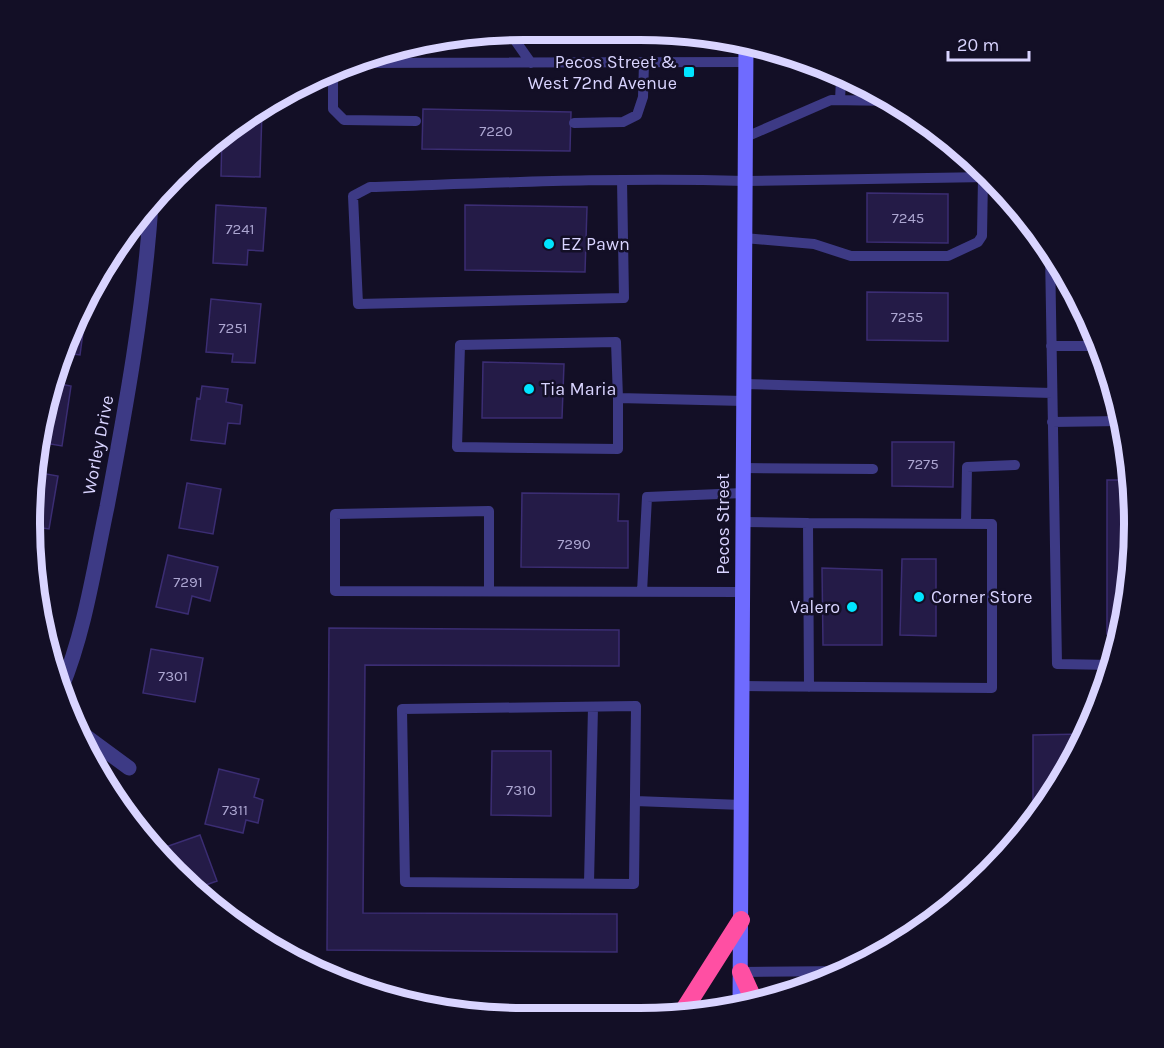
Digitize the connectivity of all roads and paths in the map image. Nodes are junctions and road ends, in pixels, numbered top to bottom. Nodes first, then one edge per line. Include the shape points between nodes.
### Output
1 (515, 41) edge
2 (741, 52) edge
3 (746, 53) edge
4 (379, 63) edge
5 (531, 63) junction
6 (644, 63) junction
7 (333, 80) edge
8 (841, 84) edge
9 (840, 100) junction
10 (873, 100) edge
11 (416, 121) dead end
12 (574, 123) dead end
13 (746, 137) junction
14 (977, 177) edge
15 (622, 180) junction
16 (745, 181) junction
17 (985, 186) edge
18 (150, 217) edge
19 (744, 238) junction
20 (1055, 275) edge
21 (1051, 346) junction
22 (1090, 346) edge
23 (744, 384) junction
24 (1052, 393) junction
25 (618, 398) junction
26 (744, 401) junction
27 (1112, 421) edge
28 (1052, 422) junction
29 (1015, 465) dead end
30 (743, 468) junction
31 (873, 469) dead end
32 (743, 493) junction
33 (743, 522) junction
34 (808, 523) junction
35 (966, 524) junction
36 (489, 591) junction
37 (642, 592) junction
38 (743, 592) junction
39 (1102, 665) edge
40 (65, 676) edge
41 (742, 686) junction
42 (809, 687) junction
43 (593, 707) junction
44 (91, 740) edge
45 (129, 768) dead end
46 (635, 801) junction
47 (742, 805) junction
48 (589, 883) junction
49 (741, 920) junction
50 (824, 971) edge
51 (741, 972) junction
52 (751, 994) edge
53 (740, 997) edge
54 (687, 1005) edge

1 - 5 lane
2 - 6 lane
3 - 13 main road, Pecos Street
4 - 5 lane
5 - 6 lane
6 - 12 lane via 643,98 637,115 623,122
7 - 11 lane via 333,109 344,120
8 - 9 lane
9 - 10 lane
9 - 13 lane via 831,100
13 - 16 main road, Pecos Street
14 - 16 lane
15 - 15 lane via 624,298 358,304 353,196 370,188
15 - 16 lane
16 - 19 main road, Pecos Street
17 - 19 lane via 982,236 978,242 948,256 851,256 814,244
18 - 40 street, Worley Drive via 121,434 88,600
19 - 23 main road, Pecos Street
20 - 21 lane
21 - 22 lane
21 - 24 lane
23 - 24 lane
23 - 26 main road, Pecos Street
24 - 28 lane
25 - 25 lane via 618,449 458,447 460,345 616,342
25 - 26 lane
26 - 30 main road, Pecos Street
27 - 28 lane
28 - 39 lane via 1057,664
29 - 35 lane via 967,467
30 - 31 lane
30 - 32 main road, Pecos Street
32 - 33 main road, Pecos Street
32 - 37 lane via 646,497
33 - 34 lane
33 - 38 main road, Pecos Street
34 - 35 lane
34 - 42 lane
35 - 42 lane via 992,524 992,688
36 - 36 lane via 489,511 335,514 335,591
36 - 37 lane
37 - 38 lane
38 - 41 main road, Pecos Street
41 - 42 lane
41 - 47 main road, Pecos Street
43 - 46 lane via 636,706
43 - 48 lane
43 - 48 lane via 402,709 405,882
44 - 45 street
46 - 47 lane
46 - 48 lane via 634,884
47 - 49 main road, Pecos Street
49 - 51 main road, Pecos Street
49 - 54 highway
50 - 51 lane
51 - 52 highway
51 - 53 main road, Pecos Street

